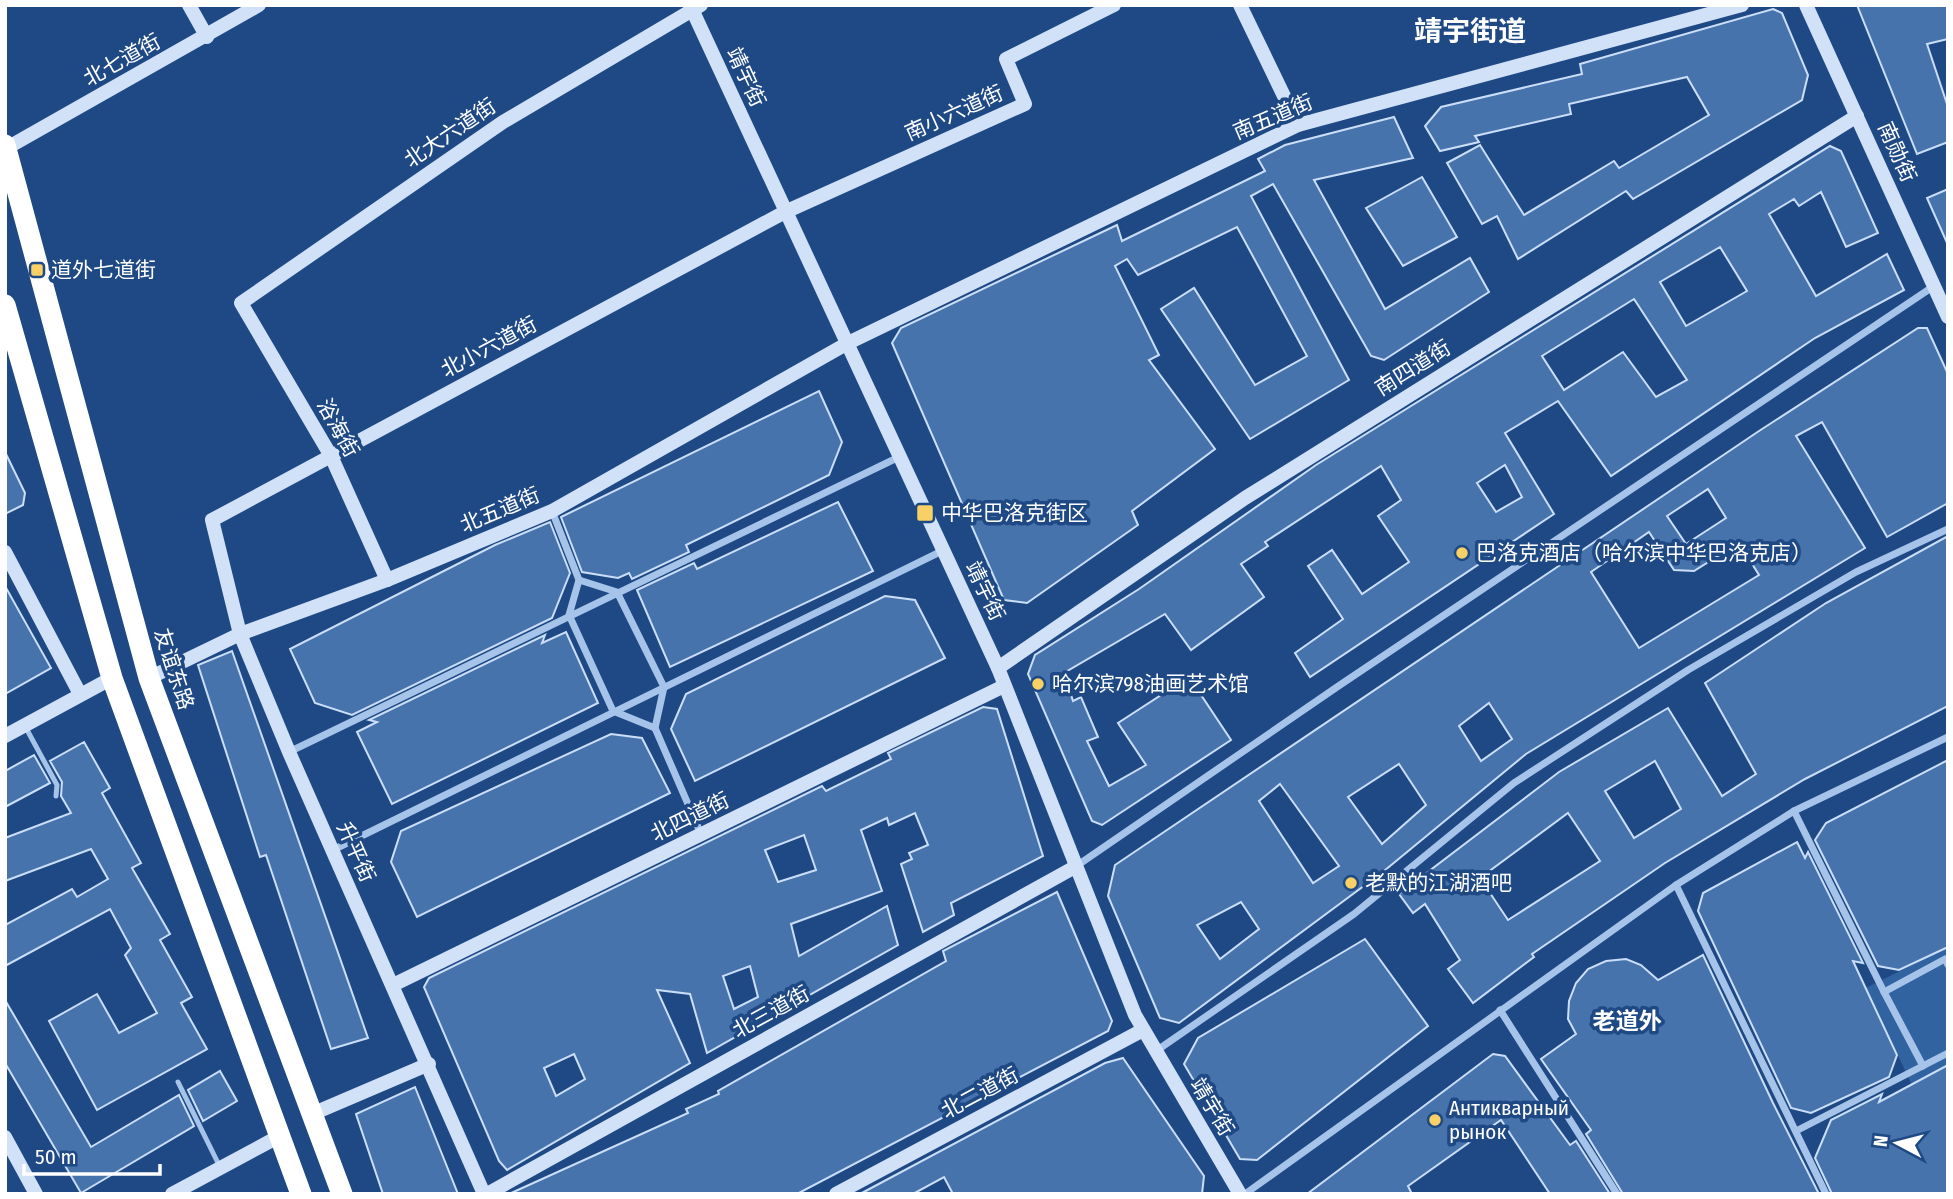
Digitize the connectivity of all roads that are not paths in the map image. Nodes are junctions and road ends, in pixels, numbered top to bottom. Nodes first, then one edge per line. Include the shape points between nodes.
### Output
1 (190, 5) edge
2 (259, 5) edge
3 (1114, 5) edge
4 (1240, 5) edge
5 (1742, 5) edge
6 (1806, 5) edge
7 (694, 7) edge
8 (207, 37) junction
9 (1857, 116) junction
10 (1298, 125) junction
11 (6, 148) edge
12 (786, 212) junction
13 (1934, 286) junction
14 (241, 303) joint
15 (5, 305) edge
16 (1948, 317) edge
17 (848, 343) junction
18 (331, 456) junction
19 (901, 456) junction
20 (552, 511) junction
21 (212, 520) joint
22 (1948, 529) edge
23 (944, 551) junction
24 (5, 552) edge
25 (387, 580) junction
26 (579, 580) junction
27 (617, 592) junction
28 (569, 615) junction
29 (240, 634) junction
30 (999, 668) junction
31 (112, 678) junction
32 (149, 678) junction
33 (1004, 686) junction
34 (664, 687) junction
35 (80, 694) junction
36 (613, 711) junction
37 (24, 725) junction
38 (655, 728) junction
39 (5, 736) edge
40 (1948, 737) edge
41 (289, 752) junction
42 (56, 796) dead end
43 (1794, 811) junction
44 (702, 834) junction
45 (332, 850) junction
46 (1075, 867) junction
47 (1676, 885) junction
48 (1947, 961) edge
49 (393, 985) junction
50 (1884, 992) junction
51 (1500, 1010) junction
52 (1143, 1030) junction
53 (1156, 1051) junction
54 (1948, 1053) edge
55 (429, 1064) junction
56 (1923, 1066) junction
57 (178, 1082) dead end
58 (312, 1114) junction
59 (1796, 1131) junction
60 (278, 1137) junction
61 (5, 1138) edge
62 (220, 1168) junction
63 (36, 1194) edge
64 (172, 1194) edge
65 (301, 1194) edge
66 (342, 1194) edge
67 (486, 1194) edge
68 (836, 1194) edge
69 (1243, 1194) edge
70 (1617, 1194) edge
71 (1826, 1194) edge

1 - 8 street
2 - 8 street, 北七道街
3 - 12 street, 南小六道街 via 1006,60 1025,104
4 - 10 street
5 - 10 street, 南五道街
6 - 9 street, 南勋街
7 - 12 street, 靖宇街
7 - 14 street, 北大六道街 via 503,122
8 - 11 street, 北七道街
9 - 13 street, 南勋街
9 - 30 street, 南四道街 via 1245,498
10 - 17 street, 南五道街
11 - 32 highway, 友谊东路
12 - 17 street, 靖宇街
12 - 18 street, 北小六道街
13 - 16 street, 南勋街
13 - 46 street
14 - 18 street, 浴海街
15 - 31 highway
17 - 19 street, 靖宇街
17 - 20 street, 北五道街
18 - 21 street, 北小六道街
18 - 25 street, 浴海街
19 - 23 street, 靖宇街
19 - 27 street
20 - 25 street, 北五道街
20 - 26 street
21 - 29 street, 升平街
22 - 53 street via 1844,579 1688,670 1514,783 1354,914
23 - 30 street, 靖宇街
23 - 34 street
24 - 35 street
25 - 29 street, 北五道街
26 - 27 street
26 - 28 street
27 - 28 street
27 - 34 street
28 - 36 street
28 - 41 street
29 - 32 street, 北五道街
29 - 41 street, 升平街
30 - 33 street, 靖宇街
31 - 35 street
31 - 60 highway
32 - 58 highway, 友谊东路
33 - 44 street, 北四道街
33 - 46 street, 靖宇街
34 - 36 street
34 - 38 street
35 - 37 street
36 - 38 street
36 - 45 street
37 - 39 street
37 - 42 lane via 57,785
38 - 44 street
40 - 43 street
41 - 45 street, 升平街
43 - 47 street
43 - 50 street
44 - 49 street, 北四道街
45 - 49 street, 升平街
46 - 52 street, 靖宇街
46 - 67 street, 北三道街
47 - 51 street
47 - 59 street
48 - 50 street
49 - 55 street, 升平街
50 - 56 street
51 - 69 street
51 - 70 street
52 - 53 street, 靖宇街
52 - 68 street, 北二道街
53 - 69 street, 靖宇街
54 - 56 street
55 - 58 street
55 - 67 street, 升平街
56 - 59 street
57 - 62 lane
58 - 66 highway, 友谊东路
59 - 71 street
60 - 62 street
60 - 65 highway
61 - 63 street
62 - 64 street

